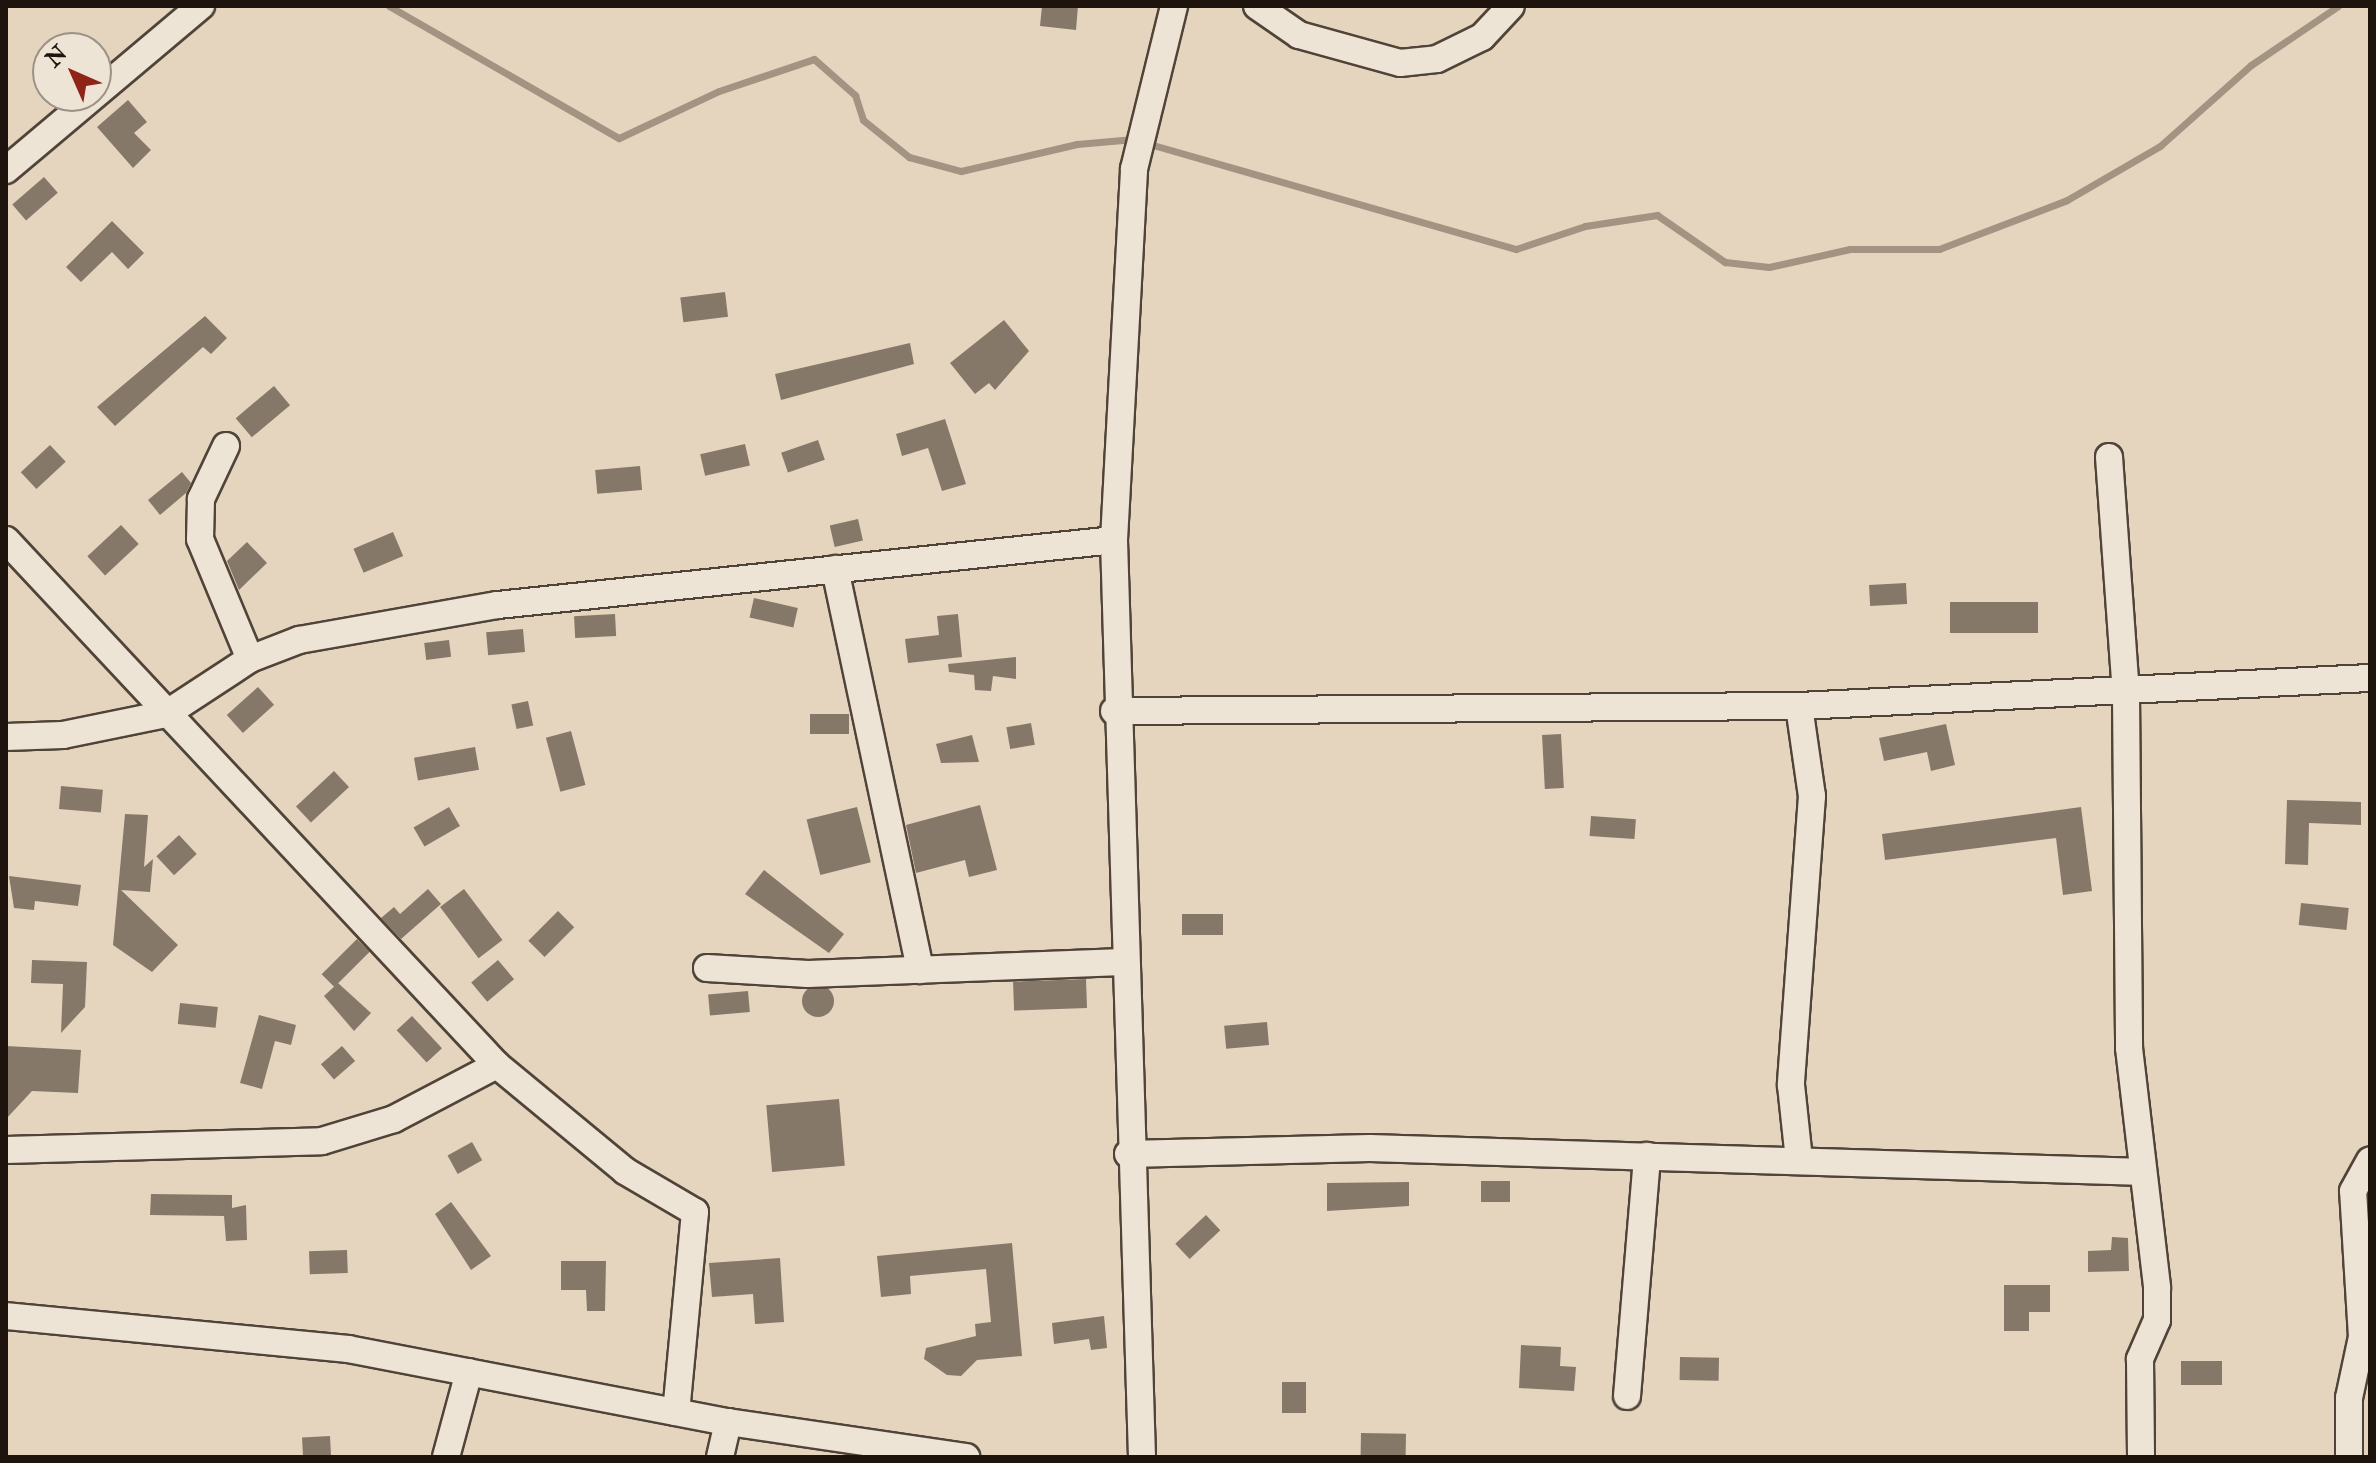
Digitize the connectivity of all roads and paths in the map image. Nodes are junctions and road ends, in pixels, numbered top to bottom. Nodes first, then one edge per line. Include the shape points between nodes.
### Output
1 (201, 6) edge
2 (1174, 6) edge
3 (1257, 6) edge
4 (1511, 6) edge
5 (6, 170) edge
6 (226, 446) dead end
7 (2109, 457) dead end
8 (6, 540) edge
9 (1114, 540) junction
10 (835, 569) junction
11 (250, 659) junction
12 (2370, 678) edge
13 (2126, 695) junction
14 (1799, 706) junction
15 (1114, 711) junction
16 (166, 714) junction
17 (6, 737) edge
18 (1123, 962) junction
19 (707, 968) dead end
20 (920, 970) junction
21 (497, 1065) junction
22 (6, 1150) edge
23 (1128, 1154) junction
24 (1647, 1156) junction
25 (1799, 1160) junction
26 (2370, 1160) edge
27 (2143, 1172) junction
28 (6, 1316) edge
29 (469, 1372) junction
30 (1627, 1396) dead end
31 (676, 1412) junction
32 (728, 1422) junction
33 (931, 1454) edge
34 (446, 1457) edge
35 (720, 1457) edge
36 (966, 1457) edge
37 (1142, 1457) edge
38 (2141, 1457) edge
39 (2349, 1457) edge

1 - 5 street
2 - 9 street via 1141,118 1134,169
3 - 4 street via 1299,35 1400,63 1437,59 1482,37
6 - 11 street via 201,499 200,539
7 - 13 street
8 - 16 street
9 - 10 street
9 - 15 street
10 - 11 street via 498,605 299,640
10 - 20 street
11 - 16 street
12 - 13 street
13 - 14 street
13 - 27 street via 2129,1048
14 - 15 street
14 - 25 street via 1812,796 1791,1085
15 - 18 street
16 - 17 street via 63,735
16 - 21 street
18 - 20 street
18 - 23 street
19 - 20 street
21 - 22 street via 404,1115 322,1141
21 - 31 street via 625,1171 695,1212
23 - 24 street via 1370,1148
23 - 37 street
24 - 25 street
24 - 30 street
25 - 27 street
26 - 39 street via 2353,1191 2362,1337 2349,1398
27 - 38 street via 2157,1320 2140,1359
28 - 29 street via 348,1349
29 - 31 street
29 - 34 street
31 - 32 street
32 - 33 street
32 - 35 street
33 - 36 street

